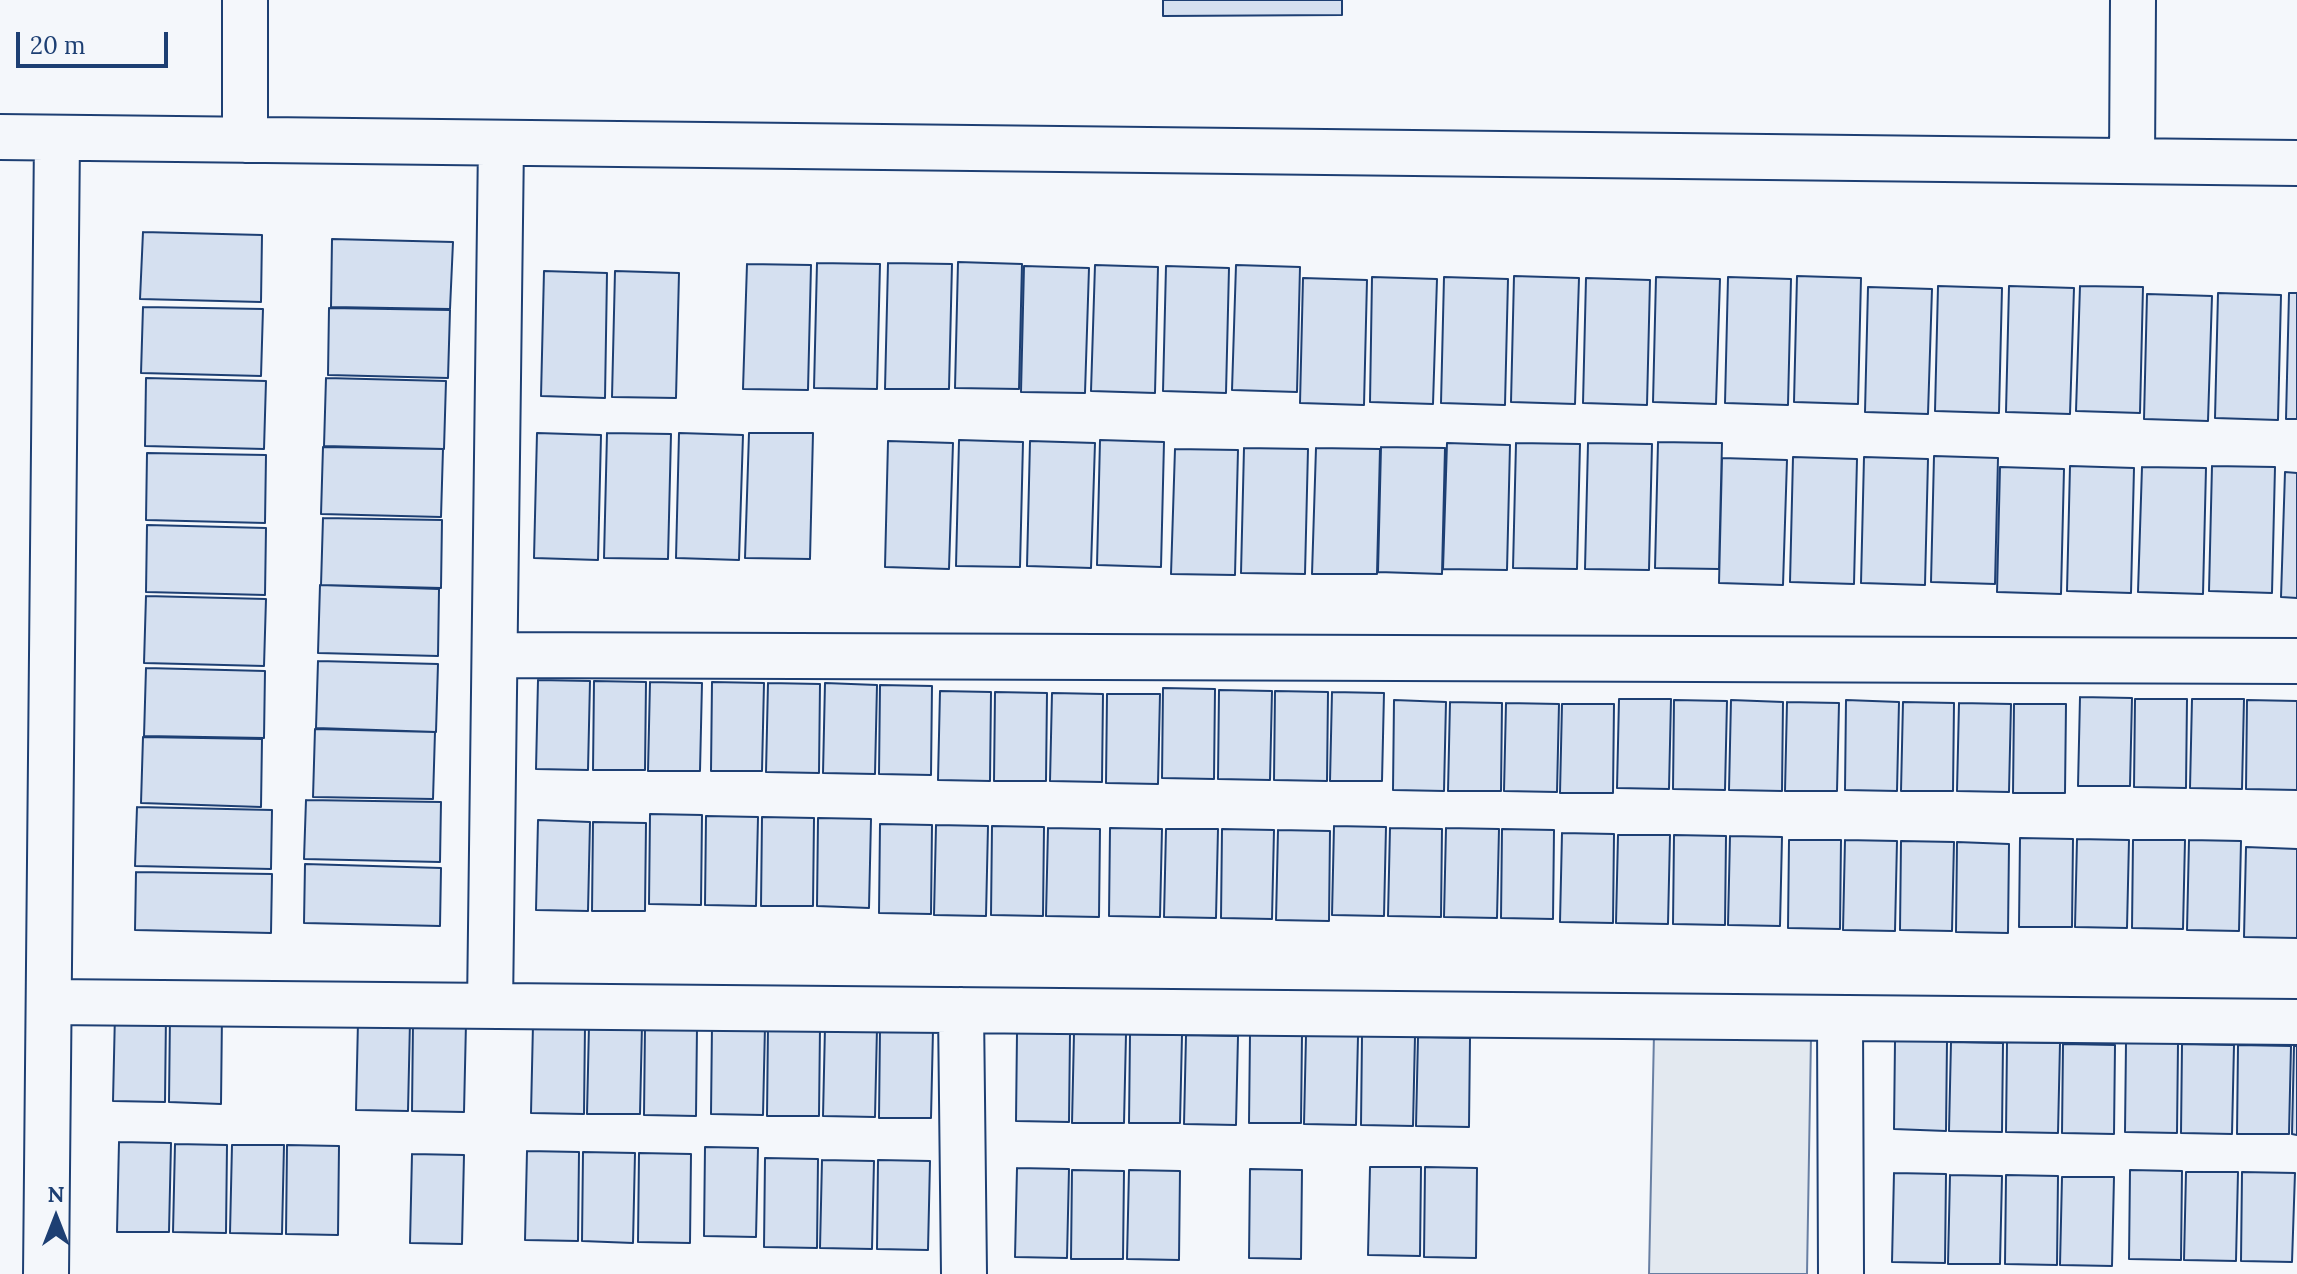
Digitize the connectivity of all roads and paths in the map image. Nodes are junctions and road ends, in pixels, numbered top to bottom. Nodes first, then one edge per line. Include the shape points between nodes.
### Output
1 (245, 0) edge
2 (2133, 0) edge
3 (0, 137) edge
4 (57, 138) junction
5 (245, 140) junction
6 (501, 143) junction
7 (2132, 161) junction
8 (2297, 163) edge
9 (495, 655) junction
10 (2297, 661) edge
11 (49, 1002) junction
12 (490, 1006) junction
13 (961, 1010) junction
14 (1840, 1018) junction
15 (2297, 1022) edge
16 (46, 1274) edge
17 (964, 1274) edge
18 (1841, 1274) edge

1 - 5 street
2 - 7 street
3 - 4 street
4 - 5 street
4 - 11 street
5 - 6 street
6 - 7 street
6 - 9 street
7 - 8 street
9 - 10 street
9 - 12 street
11 - 12 street
11 - 16 street
12 - 13 street
13 - 14 street
13 - 17 street
14 - 15 street
14 - 18 street

